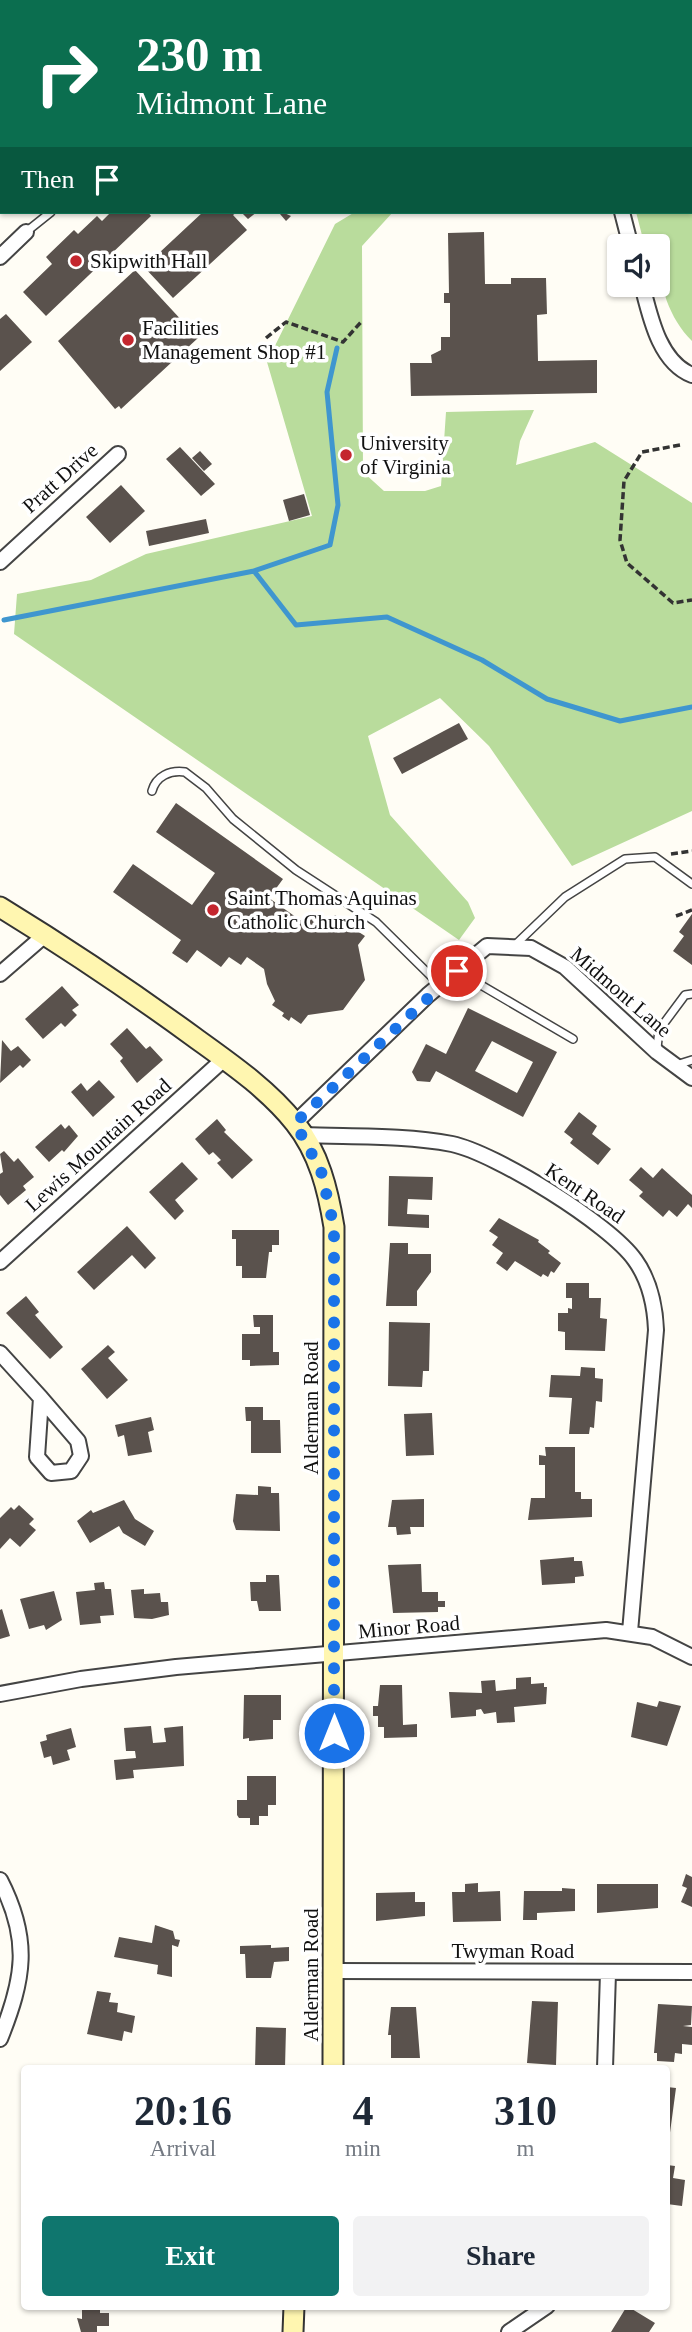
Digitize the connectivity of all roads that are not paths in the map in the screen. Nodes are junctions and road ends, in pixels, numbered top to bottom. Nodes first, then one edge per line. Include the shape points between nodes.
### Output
1 (48, 214) edge
2 (623, 214) edge
3 (26, 232) joint
4 (628, 234) edge
5 (0, 257) edge
6 (646, 297) edge
7 (692, 375) edge
8 (118, 454) dead end
9 (0, 562) edge
10 (152, 791) dead end
11 (692, 884) edge
12 (0, 907) edge
13 (45, 935) junction
14 (513, 947) junction
15 (457, 971) junction
16 (0, 974) edge
17 (440, 985) junction
18 (692, 994) edge
19 (659, 1030) junction
20 (641, 1037) junction
21 (573, 1039) dead end
22 (657, 1047) junction
23 (224, 1059) junction
24 (692, 1060) edge
25 (675, 1066) junction
26 (692, 1078) edge
27 (299, 1129) junction
28 (0, 1262) edge
29 (0, 1353) edge
30 (41, 1398) junction
31 (630, 1632) junction
32 (334, 1654) junction
33 (692, 1657) edge
34 (0, 1694) edge
35 (0, 1880) edge
36 (334, 1971) junction
37 (692, 1972) edge
38 (608, 1973) junction
39 (0, 2039) edge
40 (333, 2065) edge
41 (605, 2065) edge
42 (294, 2310) edge
43 (543, 2310) edge
44 (293, 2332) edge
45 (509, 2332) edge

1 - 3 lane
2 - 4 street
3 - 5 street
6 - 7 street via 660,341 674,363
8 - 9 street, Pratt Drive
10 - 17 lane via 154,782 165,774 184,772 296,870 376,922
11 - 14 lane via 655,857 625,859 565,897
12 - 13 main road, Alderman Road
13 - 16 street
13 - 23 main road, Alderman Road
14 - 15 street, Midmont Lane via 487,946
14 - 20 street, Midmont Lane via 531,948 565,967
15 - 17 street, Midmont Lane
15 - 21 lane
17 - 27 street, Midmont Lane
18 - 19 lane via 685,995
19 - 20 lane
19 - 22 lane
20 - 22 street, Midmont Lane
22 - 25 street, Midmont Lane
23 - 27 main road, Alderman Road via 277,1103
23 - 28 street, Lewis Mountain Road
24 - 25 lane
25 - 26 street, Midmont Lane
27 - 31 street, Kent Road via 425,1140 477,1152 504,1164 604,1229 636,1261 649,1285 656,1330
27 - 32 main road, Alderman Road via 321,1171 334,1227
29 - 30 street
30 - 30 street via 78,1441 81,1456 71,1471 51,1473 37,1457
31 - 32 street, Minor Road via 606,1630
31 - 33 street, Minor Road via 652,1637
32 - 34 street, Minor Road via 176,1667
32 - 36 main road, Alderman Road
35 - 39 street via 15,1913 22,1950 18,1991
36 - 38 street, Twyman Road
36 - 40 main road, Alderman Road
37 - 38 street, Twyman Road
38 - 41 street
42 - 44 main road
43 - 45 street

